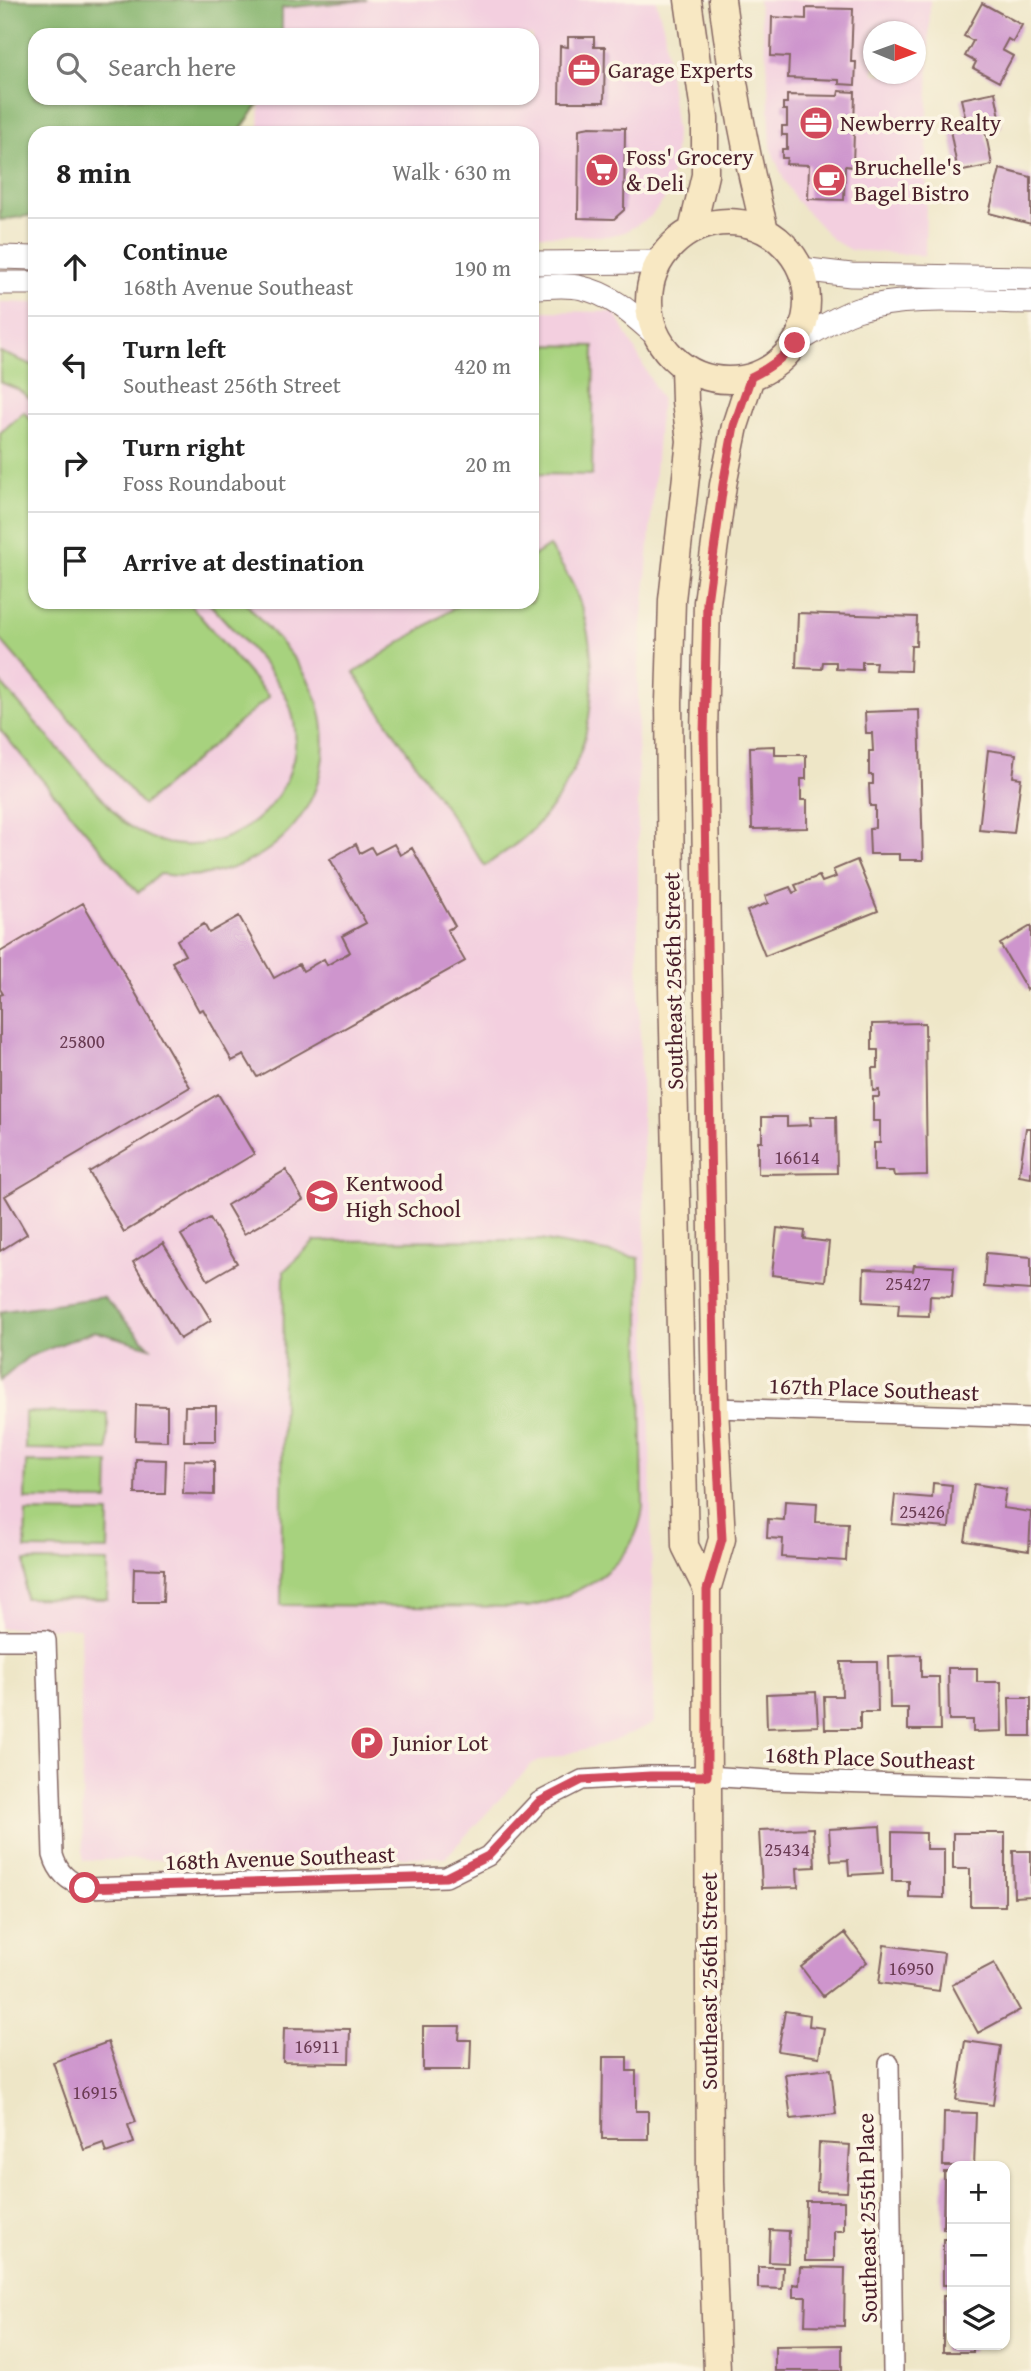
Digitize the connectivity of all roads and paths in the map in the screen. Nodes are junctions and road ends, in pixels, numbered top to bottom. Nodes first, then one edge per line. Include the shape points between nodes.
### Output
1 (688, 0) edge
2 (722, 0) edge
3 (692, 230) junction
4 (765, 230) junction
5 (0, 257) edge
6 (28, 258) edge
7 (658, 262) junction
8 (539, 263) edge
9 (800, 269) junction
10 (1031, 278) edge
11 (0, 283) edge
12 (28, 283) edge
13 (539, 287) edge
14 (1031, 302) edge
15 (657, 336) junction
16 (795, 343) junction
17 (684, 367) junction
18 (751, 377) junction
19 (670, 817) junction
20 (706, 854) junction
21 (715, 1408) junction
22 (1031, 1418) edge
23 (707, 1590) junction
24 (0, 1640) edge
25 (707, 1776) junction
26 (1031, 1788) edge
27 (890, 2064) dead end
28 (717, 2371) edge
29 (893, 2371) edge

1 - 3 main road via 705,118 705,175
2 - 4 main road via 750,173
3 - 4 main road via 716,222 741,222
3 - 7 main road via 673,243
4 - 9 main road via 786,247
5 - 6 street
7 - 8 street
7 - 15 main road via 650,286 649,312
9 - 10 street via 851,275
9 - 16 main road via 807,294 805,319
11 - 12 street
13 - 15 street via 581,287 604,295
14 - 16 street via 874,306 855,311
15 - 17 main road via 668,354
16 - 18 main road via 783,358
17 - 18 main road via 705,377
17 - 19 main road, Southeast 256th Street via 690,440 673,600
18 - 20 main road, Southeast 256th Street via 734,426 707,602
19 - 20 main road via 691,845
19 - 23 main road, Southeast 256th Street via 685,1546
20 - 21 main road, Southeast 256th Street
21 - 22 street, 167th Place Southeast
21 - 23 main road, Southeast 256th Street via 722,1539
23 - 25 main road, Southeast 256th Street
24 - 25 street, 168th Avenue Southeast via 46,1640 53,1855 65,1877 85,1888 446,1877 488,1856 539,1802 582,1780
25 - 26 street, 168th Place Southeast
25 - 28 main road, Southeast 256th Street via 710,2182
27 - 29 street, Southeast 255th Place

